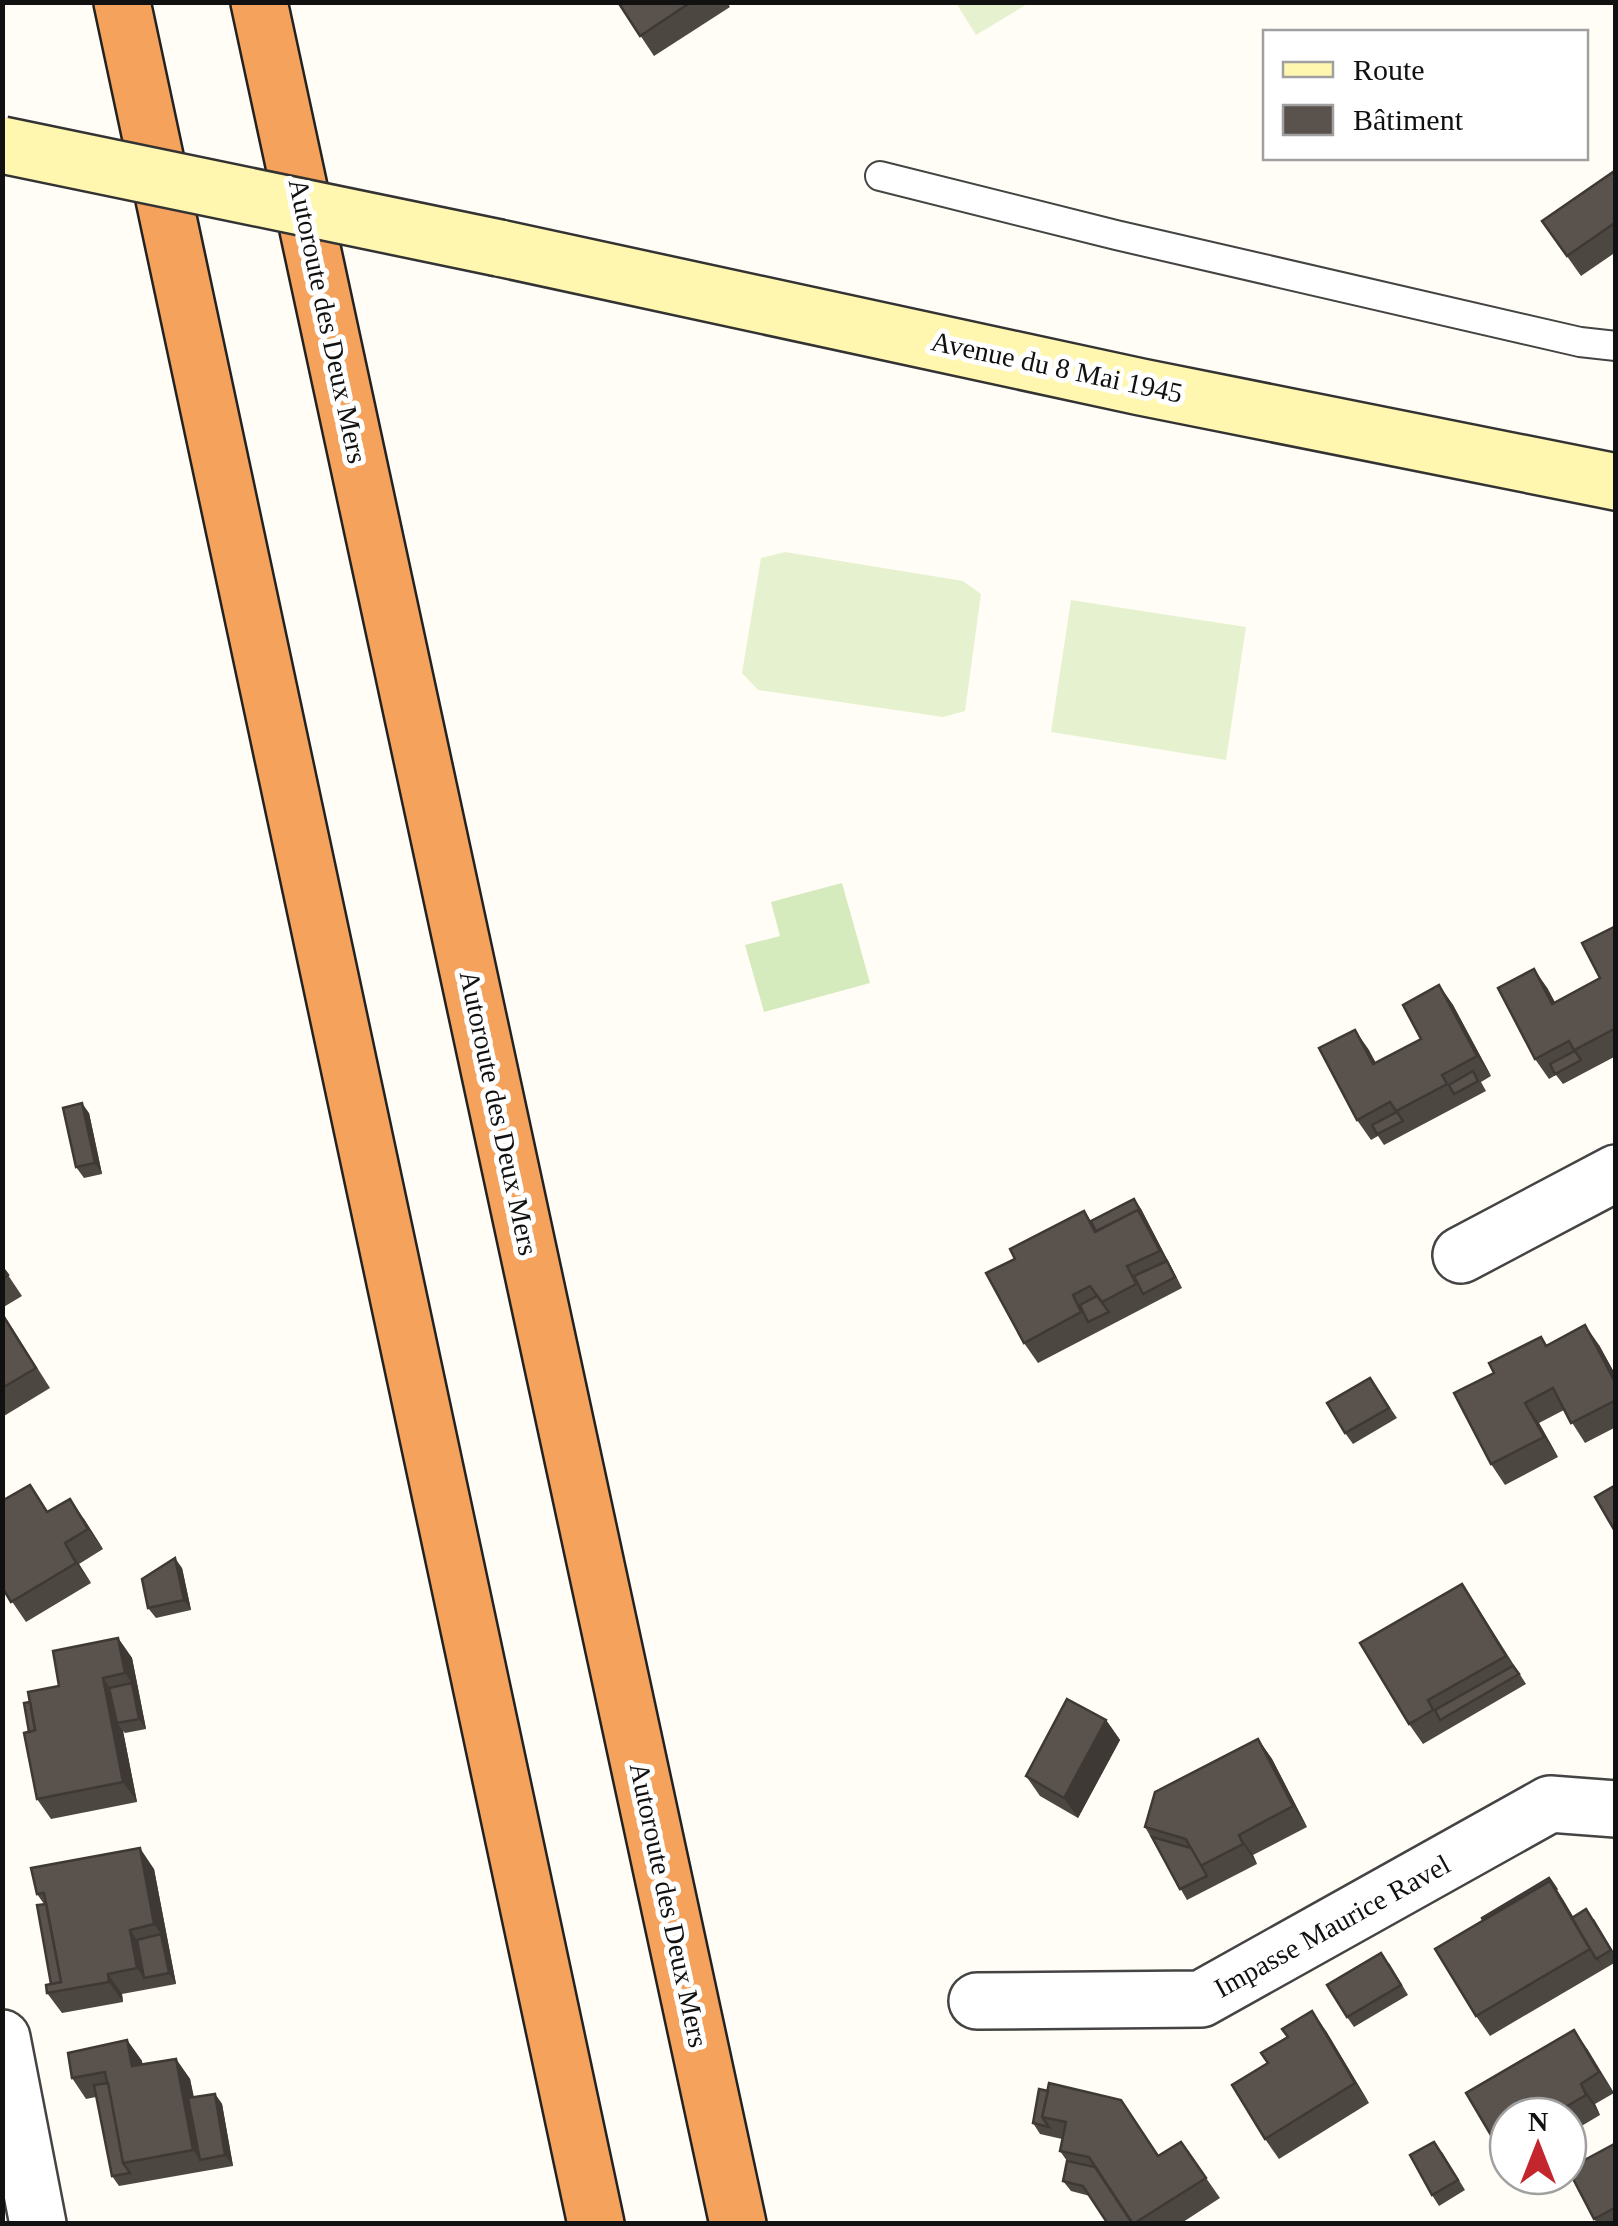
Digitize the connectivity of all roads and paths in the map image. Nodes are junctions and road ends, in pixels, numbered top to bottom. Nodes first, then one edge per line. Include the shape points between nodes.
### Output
1 (122, 2) edge
2 (259, 2) edge
3 (2, 145) edge
4 (880, 176) dead end
5 (1616, 346) edge
6 (1616, 482) edge
7 (1616, 1173) edge
8 (1461, 1255) dead end
9 (1616, 1809) edge
10 (976, 2001) dead end
11 (2, 2038) edge
12 (38, 2224) edge
13 (596, 2224) edge
14 (738, 2224) edge

1 - 13 highway
2 - 14 highway, Autoroute des Deux Mers
3 - 6 main road, Avenue du 8 Mai 1945, bridge
4 - 5 lane
7 - 8 street
9 - 10 street, Impasse Maurice Ravel via 1550,1804 1201,1999
11 - 12 street

